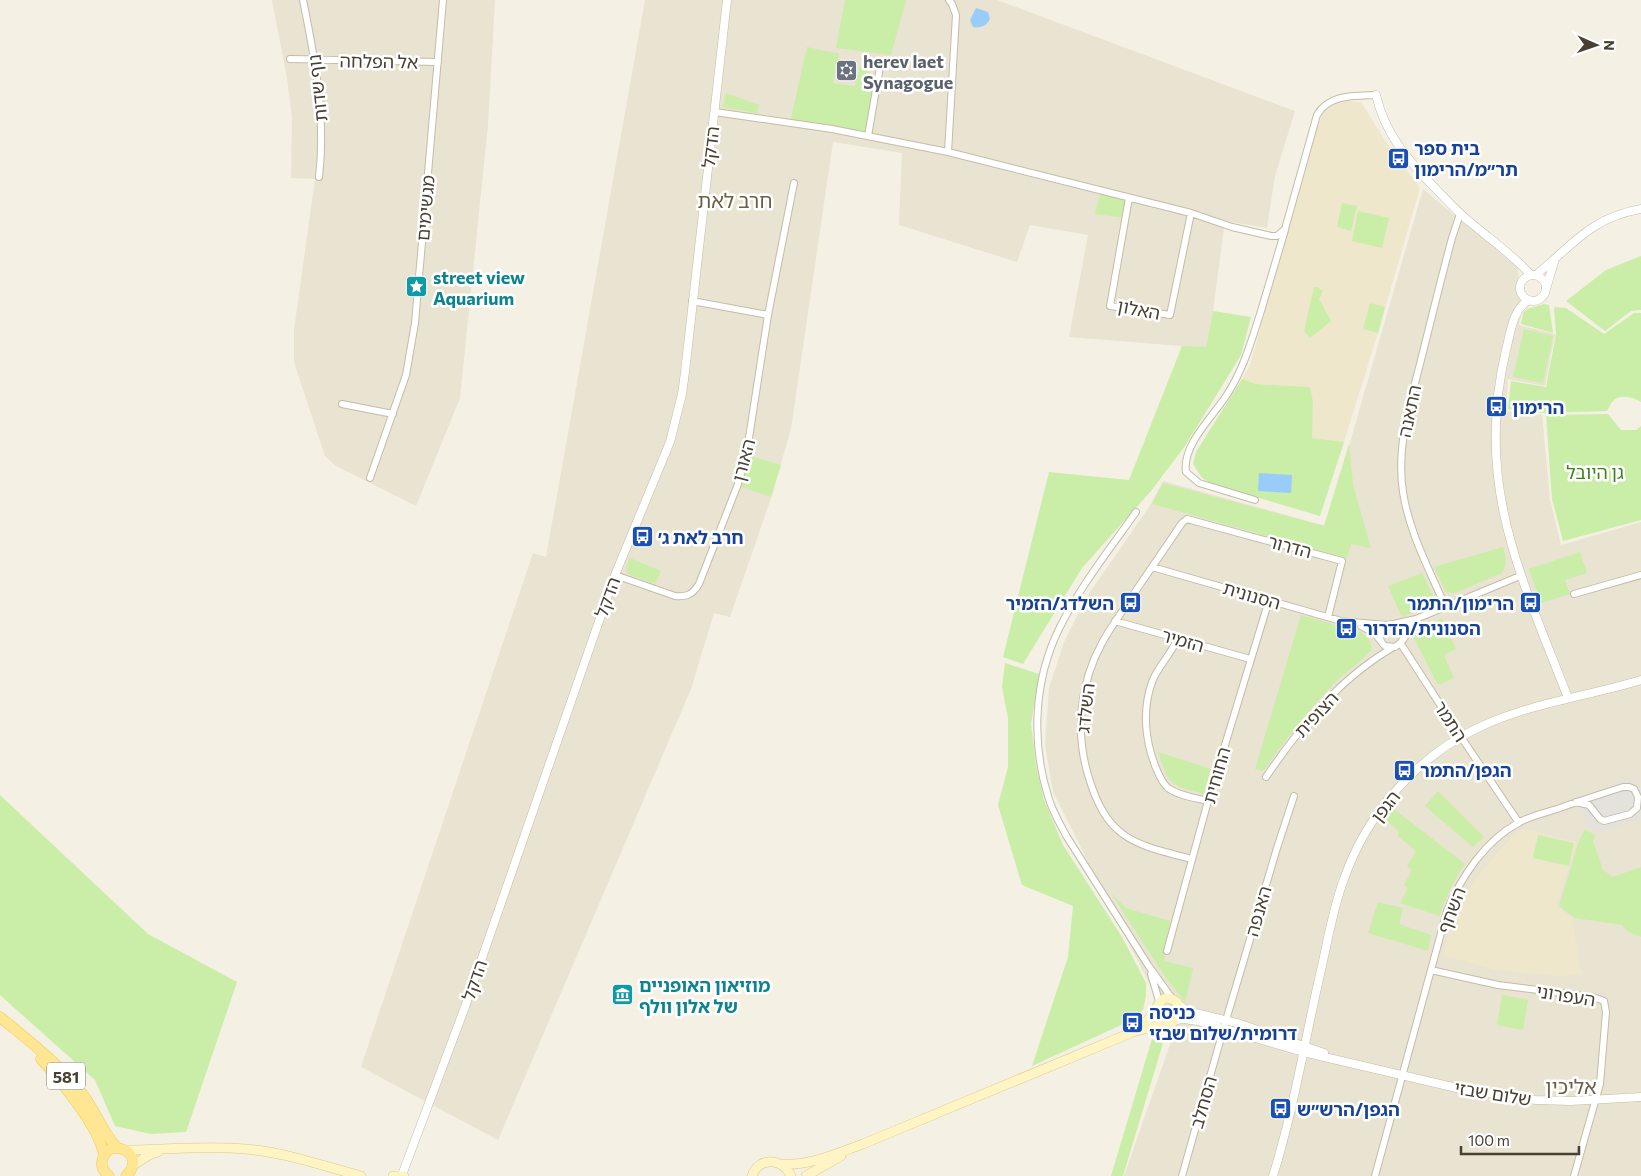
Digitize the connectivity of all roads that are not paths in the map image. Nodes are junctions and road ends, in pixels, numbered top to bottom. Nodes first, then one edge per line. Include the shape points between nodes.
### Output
1 (302, 0) edge
2 (443, 0) edge
3 (727, 0) edge
4 (949, 0) edge
5 (290, 59) dead end
6 (315, 60) junction
7 (881, 61) dead end
8 (438, 62) junction
9 (1376, 95) joint
10 (714, 112) junction
11 (868, 136) junction
12 (948, 152) junction
13 (319, 177) dead end
14 (794, 183) dead end
15 (1129, 198) junction
16 (1641, 209) edge
17 (1191, 213) junction
18 (1460, 214) junction
19 (1285, 229) junction
20 (1516, 258) junction
21 (1554, 260) junction
22 (1534, 275) junction
23 (1522, 280) junction
24 (1545, 291) junction
25 (692, 300) junction
26 (1528, 300) junction
27 (768, 315) junction
28 (342, 404) dead end
29 (393, 414) junction
30 (370, 478) dead end
31 (1255, 500) dead end
32 (1136, 512) dead end
33 (1182, 523) joint
34 (1152, 567) junction
35 (615, 575) junction
36 (1641, 575) edge
37 (1520, 576) junction
38 (1574, 594) dead end
39 (1269, 600) junction
40 (1445, 606) junction
41 (1328, 617) junction
42 (1416, 620) junction
43 (1115, 622) junction
44 (1352, 623) junction
45 (1394, 624) junction
46 (1386, 625) junction
47 (1177, 639) junction
48 (1402, 640) junction
49 (1381, 641) junction
50 (1392, 648) junction
51 (1250, 659) junction
52 (1374, 659) junction
53 (1641, 680) edge
54 (1568, 698) junction
55 (1461, 738) junction
56 (1266, 777) dead end
57 (1294, 796) dead end
58 (1208, 801) junction
59 (1576, 802) junction
60 (1518, 823) junction
61 (1192, 859) junction
62 (1167, 951) dead end
63 (1148, 965) junction
64 (1431, 970) junction
65 (1176, 1003) junction
66 (1157, 1005) junction
67 (0, 1017) edge
68 (1172, 1021) junction
69 (1225, 1024) junction
70 (1134, 1032) junction
71 (1303, 1048) junction
72 (1402, 1076) junction
73 (1641, 1096) edge
74 (1596, 1099) junction
75 (863, 1144) junction
76 (121, 1149) junction
77 (171, 1149) junction
78 (104, 1156) junction
79 (782, 1164) junction
80 (129, 1173) edge
81 (109, 1176) edge
82 (361, 1176) edge
83 (393, 1176) edge
84 (403, 1176) edge
85 (752, 1176) edge
86 (791, 1176) edge
87 (806, 1176) edge
88 (1182, 1176) edge
89 (1273, 1176) edge
90 (1375, 1176) edge
91 (1574, 1176) edge

1 - 6 street, נוף שדות
2 - 8 street, מגשימים
3 - 10 street, הדקל
4 - 12 street via 956,15
5 - 6 street, אל הפלחה
6 - 8 street, אל הפלחה
6 - 13 street, נוף שדות via 322,124
7 - 11 street
8 - 29 street, מגשימים via 415,323 406,375
9 - 18 street via 1384,120 1402,152
9 - 19 street via 1340,98 1322,107
10 - 11 street
10 - 25 street, הדקל
11 - 12 street
12 - 15 street
14 - 27 street, האורן
15 - 17 street
15 - 17 street, האלון via 1110,306 1170,314
16 - 21 street via 1600,223 1578,237
17 - 19 street via 1264,235 1277,236
18 - 20 street
18 - 40 street, התאנה via 1413,392 1401,458 1403,493 1412,531
19 - 31 street via 1239,374 1186,457 1186,472 1199,484
20 - 22 street
20 - 23 street via 1522,267
21 - 22 street
21 - 24 street
22 - 23 street
22 - 24 street via 1542,279
23 - 26 street via 1520,291
24 - 26 street via 1537,300
25 - 27 street
25 - 35 street, הדקל via 685,372 672,434
26 - 37 street via 1514,317 1495,420 1501,507
27 - 35 street, האורן via 746,457 699,584 693,593 685,597 675,596
28 - 29 street
29 - 30 street, מגשימים
32 - 63 street via 1058,630 1043,676 1037,730 1042,775 1056,817
33 - 34 street, השלדג
33 - 41 street, הדרור via 1191,519 1342,561
34 - 39 street, הסנונית
34 - 43 street, השלדג
35 - 84 street, הדקל
36 - 38 street
37 - 40 street
37 - 54 street
39 - 41 street, הסנונית
39 - 51 street, החוחית
40 - 42 street
41 - 44 street, הסנונית
42 - 45 street
42 - 48 street
43 - 47 street, הזמיר
43 - 61 street, השלדג via 1096,655 1083,701 1081,736 1094,794 1110,823 1129,839 1155,850
44 - 46 street, הסנונית
44 - 49 street, הסנונית via 1366,628
45 - 46 street
45 - 48 street via 1401,628
46 - 49 street via 1380,631
47 - 51 street, הזמיר
47 - 58 street via 1158,669 1148,694 1147,739 1165,785 1175,792
48 - 50 street
48 - 55 street, התמר
49 - 50 street
49 - 52 street, הצופית
50 - 52 street, הצופית
51 - 58 street, החוחית
52 - 56 street, הצופית via 1315,712
53 - 54 street, הגפן
54 - 55 street, הגפן via 1496,720
55 - 60 street, התמר
55 - 71 street, הגפן via 1427,761 1399,787 1378,813 1357,848 1338,896
57 - 69 street, האנפה
58 - 61 street, החוחית
59 - 59 street, השחף via 1589,805 1600,819 1608,821 1634,811 1638,797 1634,789 1623,787
59 - 60 street, השחף
60 - 64 street, השחף via 1487,848 1462,880 1447,911
61 - 62 street, החוחית
63 - 65 street
63 - 66 street
64 - 72 street, השחף
64 - 74 street, העפרוני via 1481,982 1604,1001 1603,1050
65 - 66 main road via 1166,998
65 - 68 main road via 1180,1013
65 - 69 street, שלום שבזי via 1187,1011
66 - 68 main road via 1158,1019
66 - 70 main road
67 - 76 main road, 581 via 77,1087
67 - 78 main road, 581 via 65,1088 97,1137
68 - 69 street, שלום שבזי via 1190,1019
68 - 70 main road
69 - 71 street, שלום שבזי
69 - 88 street, הסחלב
70 - 75 main road
71 - 72 street, שלום שבזי
71 - 89 street, הגפן
72 - 74 street, שלום שבזי via 1524,1099
72 - 90 street, השחף
73 - 74 street, שלום שבזי
74 - 91 street
75 - 79 main road via 811,1162
75 - 87 main road
76 - 77 main road
76 - 78 main road via 108,1151
76 - 80 main road, 581 via 131,1156
77 - 80 main road via 149,1155
77 - 82 main road via 263,1151
78 - 81 main road, 581 via 102,1165
79 - 85 main road via 763,1163
79 - 86 main road
83 - 84 main road

